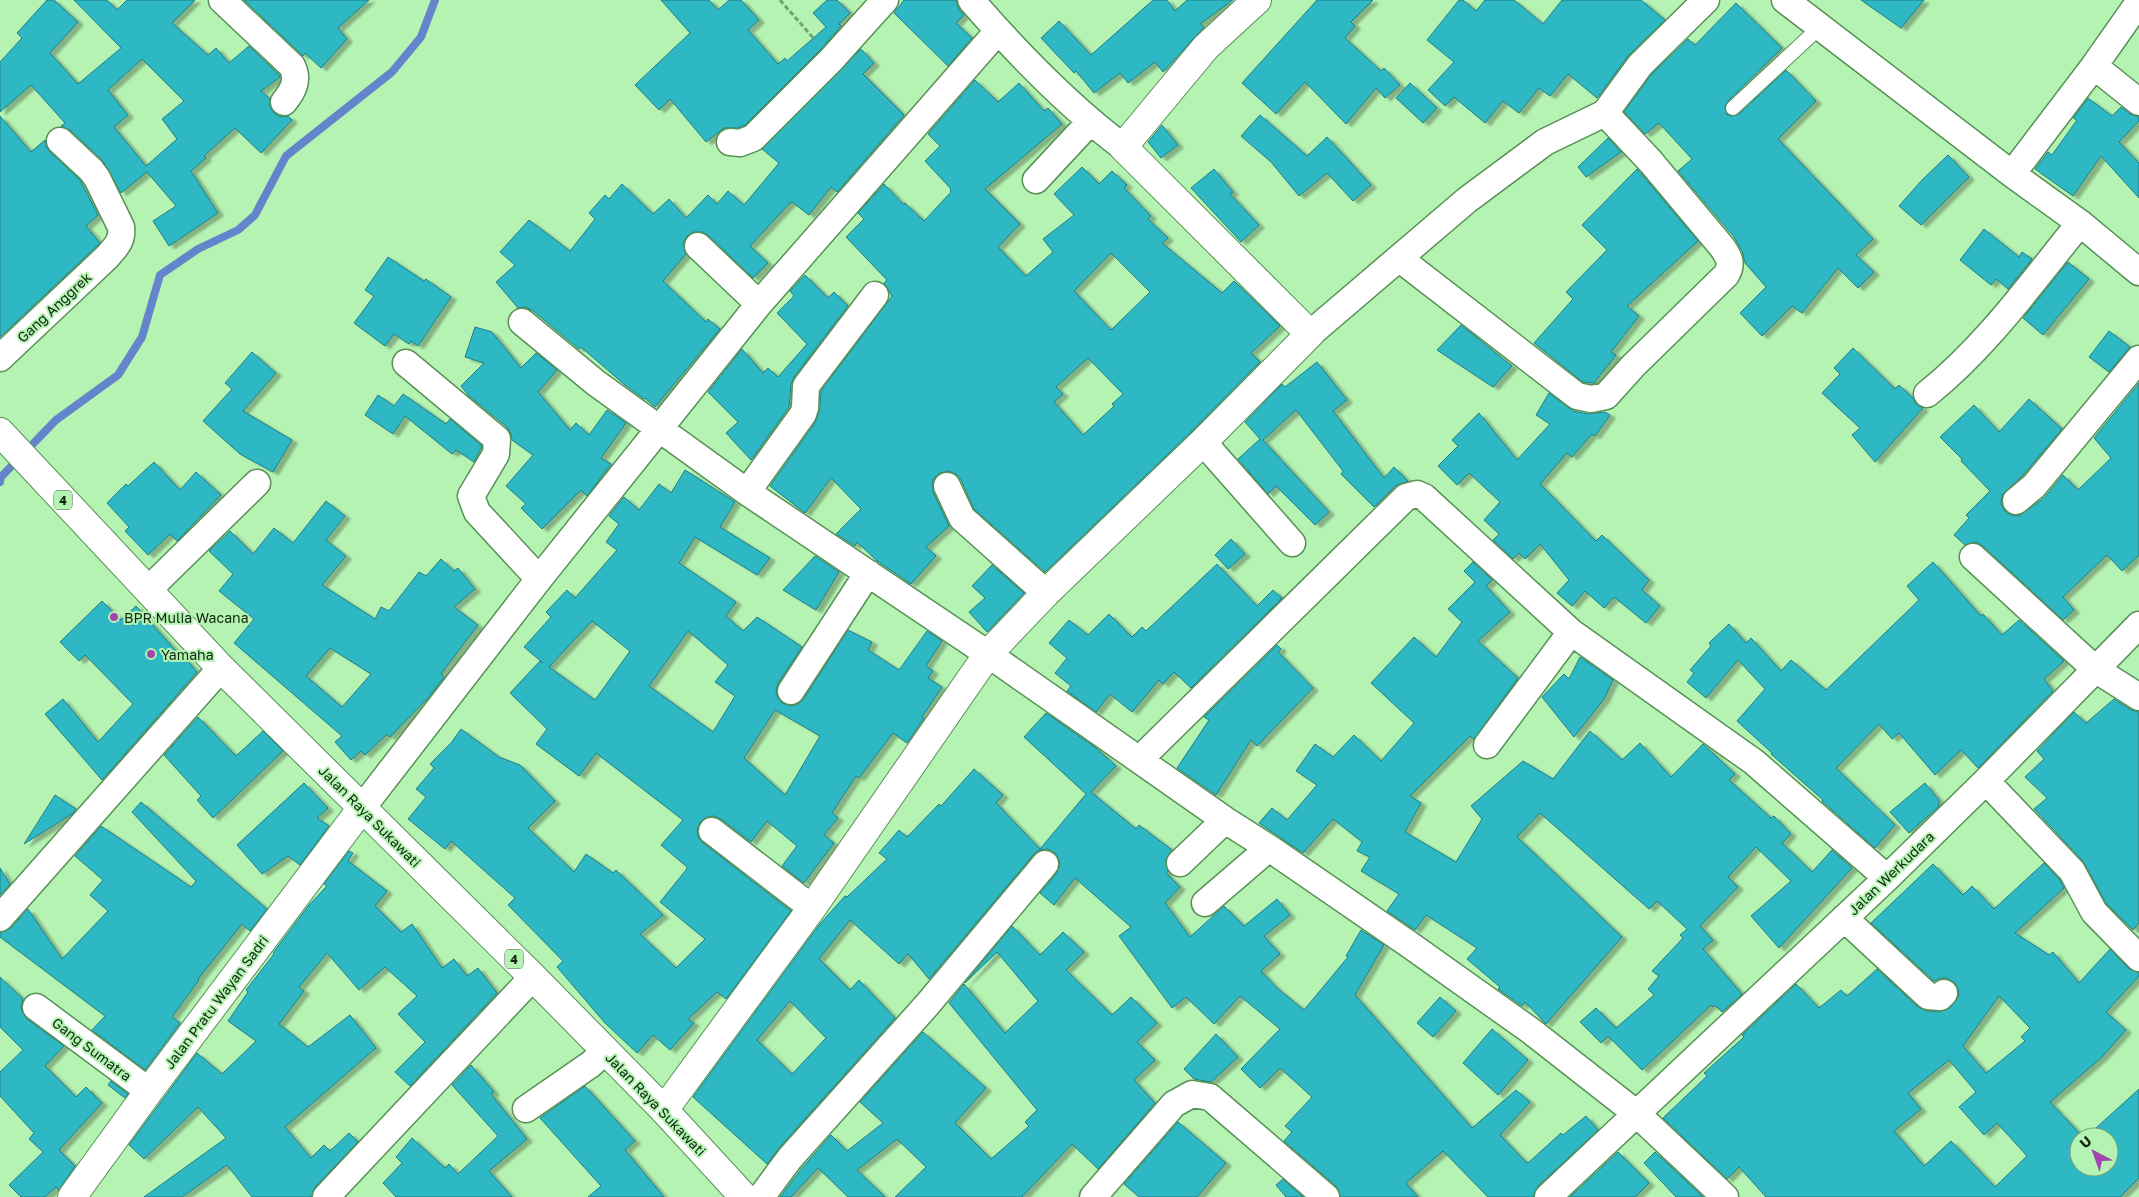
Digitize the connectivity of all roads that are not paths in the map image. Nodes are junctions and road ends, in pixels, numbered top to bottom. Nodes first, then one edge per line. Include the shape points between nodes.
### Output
1 (222, 0) edge
2 (885, 0) edge
3 (971, 0) edge
4 (1257, 0) edge
5 (1706, 0) edge
6 (1785, 0) edge
7 (2139, 2) edge
8 (1821, 26) junction
9 (998, 31) junction
10 (2094, 66) junction
11 (284, 102) dead end
12 (2139, 102) edge
13 (1733, 108) dead end
14 (1605, 113) junction
15 (1090, 122) junction
16 (60, 141) dead end
17 (730, 142) dead end
18 (1123, 147) junction
19 (2012, 174) junction
20 (1036, 180) dead end
21 (2080, 222) junction
22 (698, 246) dead end
23 (1400, 259) junction
24 (2139, 272) edge
25 (876, 295) dead end
26 (759, 304) junction
27 (522, 322) dead end
28 (1310, 334) junction
29 (0, 358) edge
30 (2139, 360) edge
31 (406, 363) dead end
32 (1926, 394) dead end
33 (659, 428) junction
34 (0, 432) edge
35 (1203, 442) junction
36 (256, 483) dead end
37 (946, 486) dead end
38 (747, 492) junction
39 (2016, 502) dead end
40 (1292, 543) dead end
41 (1973, 556) dead end
42 (868, 573) junction
43 (539, 579) junction
44 (148, 589) junction
45 (1046, 593) junction
46 (2139, 625) edge
47 (1571, 632) junction
48 (988, 654) junction
49 (221, 668) junction
50 (2096, 669) junction
51 (791, 691) dead end
52 (2139, 697) edge
53 (1487, 745) dead end
54 (1140, 759) junction
55 (1986, 781) junction
56 (362, 808) junction
57 (1225, 820) junction
58 (712, 831) dead end
59 (1269, 848) junction
60 (1045, 864) dead end
61 (1180, 864) dead end
62 (1886, 878) junction
63 (1205, 903) dead end
64 (812, 908) junction
65 (0, 918) edge
66 (1844, 918) junction
67 (2139, 958) edge
68 (533, 977) junction
69 (1944, 994) dead end
70 (36, 1007) dead end
71 (605, 1051) junction
72 (149, 1091) junction
73 (526, 1109) dead end
74 (664, 1110) junction
75 (1637, 1114) junction
76 (745, 1196) edge
77 (72, 1197) edge
78 (326, 1197) edge
79 (1093, 1197) edge
80 (1326, 1197) edge
81 (1548, 1197) edge
82 (1725, 1197) edge

1 - 11 street via 292,66 296,76 294,90
2 - 17 street via 753,138 740,143
3 - 9 street
4 - 18 main road via 1206,47
5 - 14 street via 1640,65
6 - 8 street
7 - 10 street
8 - 13 lane
8 - 19 street
9 - 15 street
9 - 26 street
10 - 12 street
10 - 19 street
14 - 23 street via 1545,142 1467,200
14 - 23 street via 1651,162 1730,258 1726,275 1606,396 1592,399 1577,396
15 - 18 street
15 - 20 street
16 - 29 street, Gang Anggrek via 94,174 122,234 108,257
18 - 28 main road
19 - 21 street
21 - 24 street
21 - 32 street via 1980,346
22 - 26 street
23 - 28 street
25 - 38 street via 806,386 803,414
26 - 33 street
27 - 33 street via 596,383
28 - 35 main road
30 - 39 street via 2034,486
31 - 43 street via 497,439 496,454 471,500 477,512
33 - 38 street
33 - 43 street
34 - 44 main road, Jalan Raya Sukawati / 4
35 - 40 street
35 - 45 main road
36 - 44 street
37 - 45 street via 962,518
38 - 42 street
41 - 50 street
42 - 48 street
42 - 51 street
43 - 56 street
44 - 49 main road, Jalan Raya Sukawati / 4
45 - 48 main road
46 - 50 street, Jalan Werkudara
47 - 53 street
47 - 54 street via 1424,497 1414,494 1406,498
47 - 62 street via 1754,762
48 - 54 street
48 - 64 main road
49 - 56 main road, Jalan Raya Sukawati / 4
49 - 65 street
50 - 52 street
50 - 55 street, Jalan Werkudara
54 - 57 street
55 - 62 street, Jalan Werkudara
55 - 67 street via 2072,871 2094,912
56 - 68 main road, Jalan Raya Sukawati / 4
56 - 72 main road, Jalan Pratu Wayan Sadri
57 - 59 street
57 - 61 street
58 - 64 street
59 - 63 street
59 - 75 street via 1531,1031
60 - 76 street via 927,1005 790,1158
62 - 66 street, Jalan Werkudara
64 - 74 main road
66 - 69 street via 1928,996
66 - 75 street, Jalan Werkudara
68 - 71 main road, Jalan Raya Sukawati / 4
68 - 78 street
70 - 72 street, Gang Sumatra
71 - 73 street
71 - 74 main road, Jalan Raya Sukawati / 4
72 - 77 main road, Jalan Pratu Wayan Sadri
74 - 76 main road, Jalan Raya Sukawati / 4
75 - 81 street, Jalan Werkudara
75 - 82 street
79 - 80 street via 1174,1104 1192,1094 1210,1098

